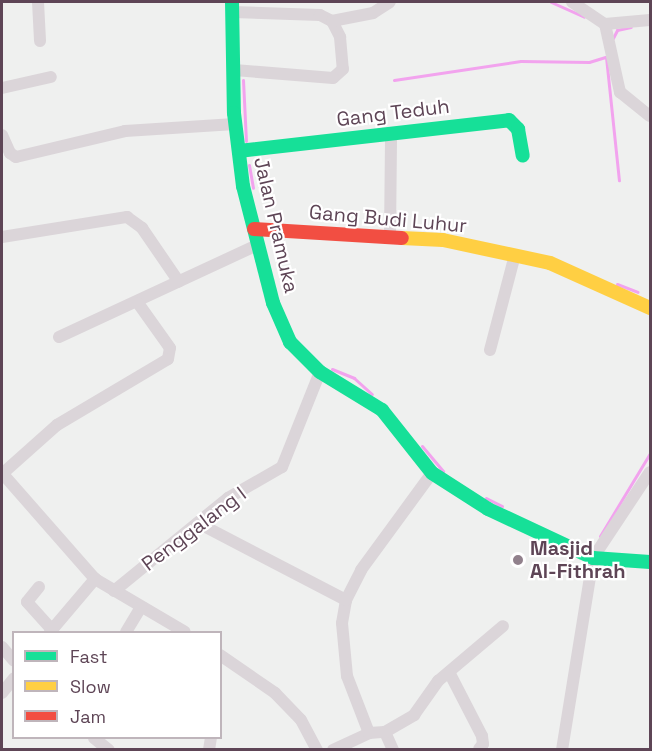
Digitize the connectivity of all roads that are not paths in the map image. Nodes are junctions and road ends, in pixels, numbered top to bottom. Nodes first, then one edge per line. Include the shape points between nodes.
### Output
1 (38, 2) edge
2 (390, 2) edge
3 (572, 2) edge
4 (232, 7) edge
5 (651, 20) edge
6 (332, 21) junction
7 (606, 24) junction
8 (40, 41) dead end
9 (234, 70) junction
10 (51, 77) dead end
11 (2, 88) edge
12 (651, 116) edge
13 (235, 124) junction
14 (391, 133) junction
15 (2, 135) edge
16 (239, 151) junction
17 (523, 156) dead end
18 (254, 230) junction
19 (390, 236) junction
20 (2, 237) edge
21 (257, 245) junction
22 (514, 255) junction
23 (179, 282) junction
24 (138, 303) junction
25 (651, 308) edge
26 (59, 337) dead end
27 (490, 350) dead end
28 (320, 372) junction
29 (651, 472) edge
30 (432, 473) junction
31 (2, 474) edge
32 (198, 523) junction
33 (593, 558) junction
34 (651, 562) edge
35 (95, 579) junction
36 (39, 587) dead end
37 (114, 591) junction
38 (346, 600) junction
39 (141, 607) junction
40 (160, 618) junction
41 (502, 626) dead end
42 (51, 631) edge
43 (127, 631) edge
44 (158, 631) edge
45 (182, 631) edge
46 (2, 647) edge
47 (12, 660) edge
48 (222, 660) edge
49 (449, 672) junction
50 (12, 680) edge
51 (2, 693) edge
52 (385, 732) junction
53 (369, 733) junction
54 (95, 739) edge
55 (479, 749) edge
56 (110, 750) edge
57 (317, 750) edge
58 (333, 750) edge
59 (393, 750) edge
60 (562, 750) edge

1 - 8 street
2 - 6 street via 373,13
3 - 7 street
4 - 6 street via 320,15
4 - 9 main road, Jalan Pramuka
5 - 7 street
6 - 9 street via 340,37 343,69 338,76 263,75
7 - 12 street via 616,85 625,97
9 - 13 main road, Jalan Pramuka
10 - 11 street
13 - 15 street via 125,131 16,157
13 - 16 main road, Jalan Pramuka
14 - 16 main road, Gang Teduh
14 - 17 main road, Gang Teduh via 509,120 518,129
14 - 19 street
16 - 18 main road, Jalan Pramuka
18 - 19 main road, Gang Budi Luhur
18 - 21 main road, Jalan Pramuka
19 - 22 main road, Gang Budi Luhur via 443,240
20 - 23 street via 127,217 142,228
21 - 23 street
21 - 28 main road, Jalan Pramuka via 273,303 290,342
22 - 25 main road, Gang Budi Luhur via 550,263
22 - 27 street
23 - 24 street
24 - 26 street
24 - 31 street via 170,348 168,358 57,425
28 - 30 main road, Jalan Pramuka via 382,410
28 - 32 street, Penggalang I via 282,466 228,498
29 - 33 street
30 - 33 main road, Jalan Pramuka via 488,509
30 - 38 street via 361,570
31 - 35 street
32 - 37 street, Penggalang I
32 - 38 street
33 - 34 main road, Jalan Pramuka
33 - 60 street
35 - 37 street
35 - 42 street
36 - 42 street via 27,602
37 - 39 street
38 - 53 street via 342,623 347,676
39 - 40 street
39 - 43 street
40 - 44 street
40 - 45 street
41 - 49 street
46 - 47 street
48 - 57 street via 275,693 301,720
49 - 52 street via 414,715
49 - 55 street via 482,736
50 - 51 street
52 - 53 street
52 - 59 street
53 - 58 street
54 - 56 street

